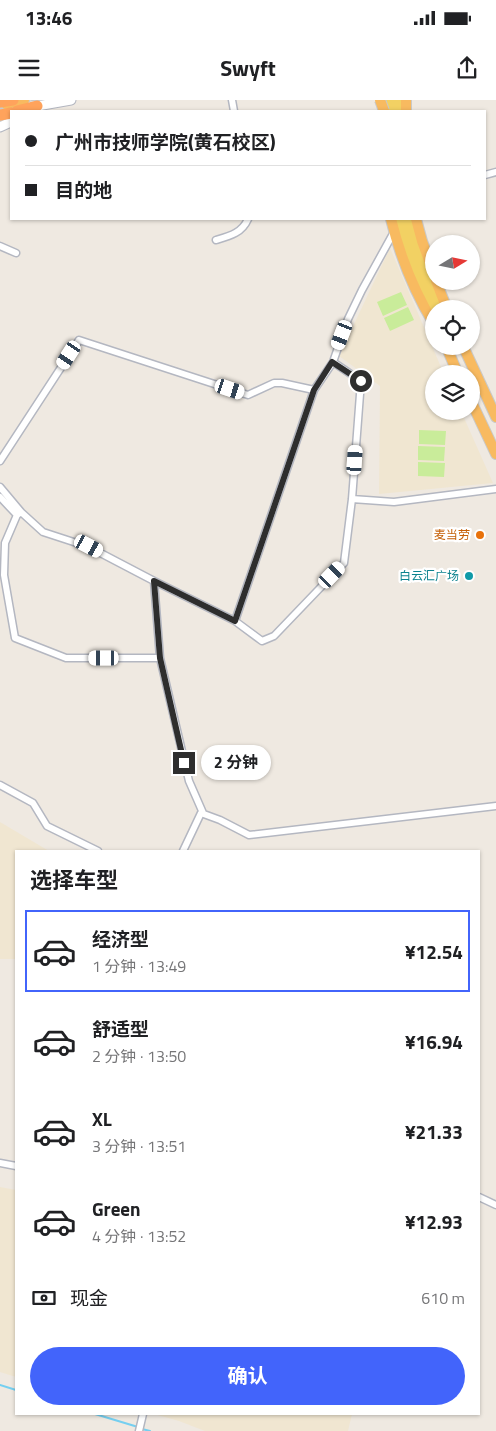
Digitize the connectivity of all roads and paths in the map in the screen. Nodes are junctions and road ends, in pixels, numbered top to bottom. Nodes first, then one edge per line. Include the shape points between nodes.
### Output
1 (13, 100) edge
2 (24, 100) edge
3 (49, 100) edge
4 (70, 100) edge
5 (0, 107) edge
6 (33, 109) edge
7 (247, 220) edge
8 (391, 220) edge
9 (400, 220) edge
10 (408, 220) edge
11 (416, 220) edge
12 (394, 232) junction
13 (216, 240) dead end
14 (0, 246) edge
15 (425, 248) edge
16 (16, 253) dead end
17 (428, 300) edge
18 (438, 300) edge
19 (425, 308) edge
20 (467, 355) edge
21 (332, 362) junction
22 (314, 390) junction
23 (496, 417) edge
24 (480, 420) edge
25 (496, 454) edge
26 (0, 461) edge
27 (0, 486) edge
28 (496, 489) edge
29 (0, 497) edge
30 (352, 499) junction
31 (19, 514) junction
32 (154, 581) junction
33 (235, 621) junction
34 (160, 658) junction
35 (0, 785) edge
36 (496, 806) edge
37 (203, 813) junction
38 (96, 850) edge
39 (183, 850) edge
40 (0, 1163) edge
41 (15, 1166) edge
42 (480, 1197) edge
43 (496, 1205) edge
44 (143, 1416) edge
45 (139, 1431) edge

1 - 5 highway
2 - 5 highway
3 - 6 main road
4 - 6 main road
5 - 6 main road
7 - 13 street via 233,235
8 - 12 highway
9 - 17 main road
10 - 18 main road via 424,271
11 - 15 highway
12 - 19 highway via 412,285
12 - 21 street via 348,319
14 - 16 street
20 - 23 highway
21 - 22 street
21 - 30 street via 361,381
22 - 26 street via 274,383 248,395 79,340
22 - 33 street
24 - 25 highway
27 - 31 street
28 - 30 street via 394,502
29 - 31 street
30 - 33 street via 344,563 274,636 262,641
31 - 32 street via 43,532 89,546
31 - 34 street via 5,543 4,574 15,638 66,658
32 - 33 street
32 - 34 street
34 - 37 street via 188,781
35 - 38 street via 32,804 47,826
36 - 37 street via 249,835
37 - 39 street
40 - 41 street
42 - 43 street
44 - 45 street

